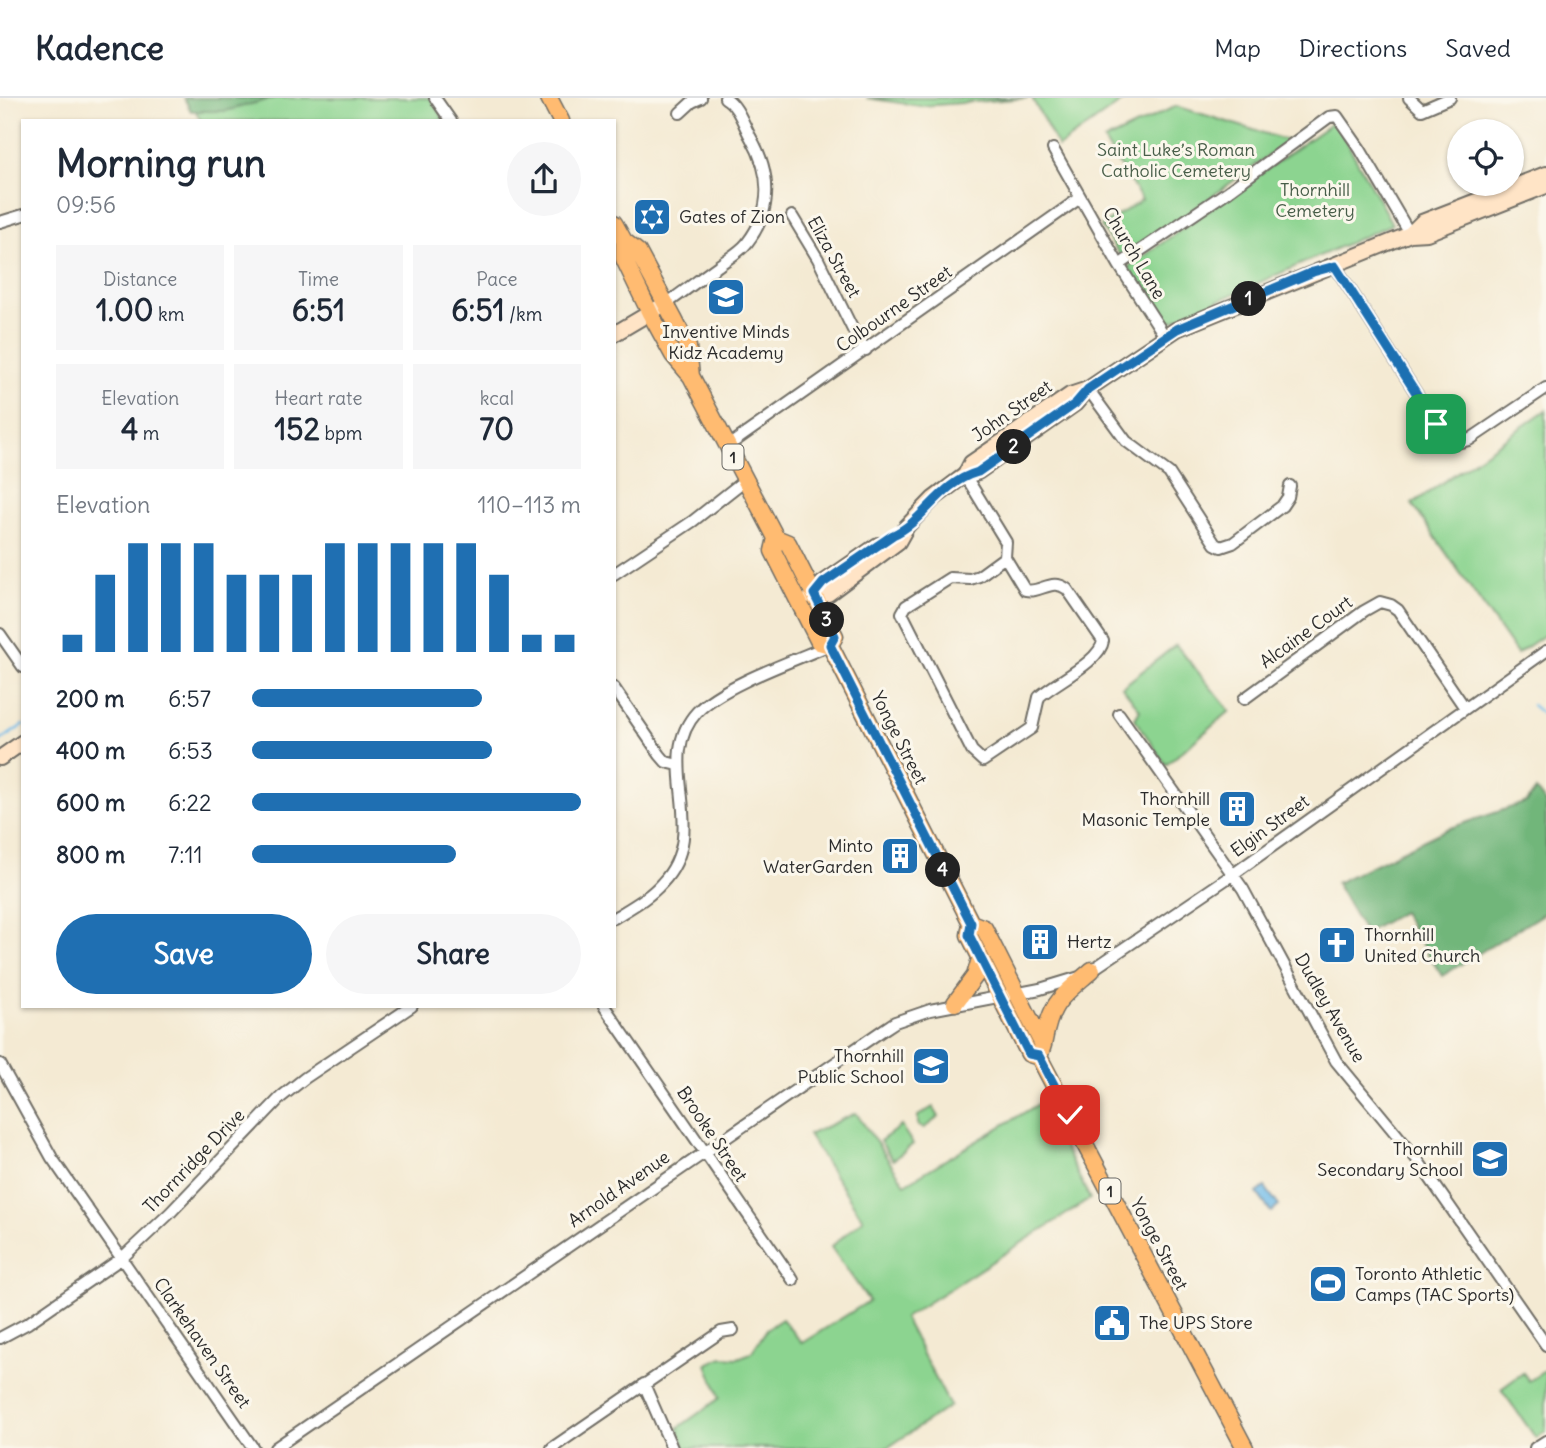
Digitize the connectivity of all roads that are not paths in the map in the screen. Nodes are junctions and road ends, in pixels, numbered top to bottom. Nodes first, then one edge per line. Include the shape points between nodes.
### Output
1 (435, 98) edge
2 (549, 98) edge
3 (701, 98) edge
4 (725, 98) edge
5 (1409, 98) edge
6 (1450, 98) edge
7 (680, 113) dead end
8 (450, 119) edge
9 (560, 119) edge
10 (1053, 149) dead end
11 (1546, 174) edge
12 (1546, 186) edge
13 (1080, 198) junction
14 (21, 216) edge
15 (792, 216) dead end
16 (0, 222) edge
17 (616, 227) edge
18 (1410, 234) junction
19 (624, 241) junction
20 (1119, 265) junction
21 (1335, 266) junction
22 (666, 304) junction
23 (650, 313) junction
24 (616, 333) edge
25 (1166, 338) junction
26 (866, 350) junction
27 (691, 376) junction
28 (1546, 387) edge
29 (1088, 389) junction
30 (728, 446) junction
31 (965, 475) junction
32 (745, 480) junction
33 (1290, 486) dead end
34 (776, 538) junction
35 (1006, 557) junction
36 (616, 573) edge
37 (814, 594) junction
38 (799, 603) junction
39 (0, 634) edge
40 (830, 645) junction
41 (1546, 651) edge
42 (21, 664) edge
43 (616, 691) edge
44 (1244, 699) dead end
45 (1465, 708) junction
46 (1119, 714) dead end
47 (21, 743) edge
48 (0, 758) edge
49 (678, 765) junction
50 (1232, 875) junction
51 (616, 917) edge
52 (971, 923) junction
53 (980, 959) junction
54 (1092, 970) junction
55 (1017, 992) junction
56 (999, 995) junction
57 (955, 1003) junction
58 (409, 1008) edge
59 (605, 1008) edge
60 (1041, 1051) junction
61 (0, 1064) edge
62 (703, 1152) junction
63 (122, 1258) junction
64 (793, 1280) dead end
65 (733, 1330) dead end
66 (0, 1338) edge
67 (1546, 1345) edge
68 (644, 1384) junction
69 (1546, 1441) edge
70 (253, 1448) edge
71 (275, 1448) edge
72 (552, 1448) edge
73 (672, 1448) edge
74 (1245, 1448) edge
75 (1535, 1448) edge

1 - 8 street
2 - 9 main road
3 - 7 street
4 - 22 street via 761,158 768,191 763,209 746,245
5 - 6 street via 1422,110
10 - 13 street, Church Lane
11 - 18 main road, John Street via 1422,222
12 - 18 main road, John Street via 1427,233
13 - 20 street, Church Lane
13 - 26 street, Colbourne Street
14 - 16 street
15 - 26 street, Eliza Street
17 - 19 main road, Yonge Street / 1
18 - 20 street via 1337,116 1329,117
18 - 21 main road, John Street
19 - 22 main road, Yonge Street / 1 via 638,252
19 - 23 main road, Yonge Street / 1 via 624,259
20 - 25 street, Church Lane
21 - 25 main road, John Street via 1317,279 1181,338
21 - 28 street via 1443,435 1457,443 1469,440
22 - 23 main road
22 - 27 main road, Yonge Street / 1 via 688,347
23 - 24 main road
23 - 27 main road, Yonge Street / 1 via 673,355
25 - 29 main road, John Street
26 - 30 street, Colbourne Street
27 - 30 main road, Yonge Street / 1
29 - 31 main road, John Street via 1075,404 978,472
29 - 33 street via 1126,441 1169,473 1221,547 1282,506
30 - 32 main road, Yonge Street / 1
31 - 35 street via 1006,542
31 - 37 main road, John Street via 933,499 903,530 898,542 828,594
32 - 34 main road, Yonge Street / 1
32 - 36 street
34 - 37 main road, Yonge Street / 1 via 788,542
34 - 38 main road, Yonge Street / 1 via 774,551
35 - 35 street via 979,576 950,578 902,613 972,751 983,761 1032,728 1039,697 1096,656 1103,645 1102,635 1067,589 1051,583 1028,592
37 - 38 main road, John Street
37 - 40 main road, Yonge Street / 1 via 835,636
38 - 40 main road, Yonge Street / 1 via 819,642
39 - 42 street
40 - 49 street via 704,705 682,735
40 - 52 main road, Yonge Street / 1
41 - 45 street, Elgin Street
43 - 49 street via 660,755
44 - 45 street, Alcaine Court via 1380,602 1398,610
45 - 50 street, Elgin Street
46 - 50 street, Dudley Avenue
47 - 48 main road
49 - 51 street via 685,818 678,857 662,883
50 - 54 street, Elgin Street
50 - 67 street, Dudley Avenue via 1336,1061 1416,1158
52 - 53 main road, Yonge Street / 1 via 969,935
52 - 55 main road, Yonge Street / 1 via 984,928
53 - 56 main road, Yonge Street / 1
53 - 57 main road via 975,976
54 - 55 street, Elgin Street via 1074,980
54 - 60 main road via 1051,1012
55 - 56 street, Elgin Street
55 - 60 main road, Yonge Street / 1
56 - 57 street, Arnold Avenue
56 - 60 main road, Yonge Street / 1 via 1029,1054
57 - 62 street, Arnold Avenue via 895,1022
58 - 63 street, Thornridge Drive via 281,1097
59 - 62 street, Brooke Street
60 - 74 main road, Yonge Street / 1
61 - 63 street, Clarkehaven Street via 52,1158
62 - 64 street, Brooke Street
62 - 71 street, Arnold Avenue
63 - 66 street, Thornridge Drive
63 - 70 street, Clarkehaven Street
65 - 68 street via 721,1332
68 - 72 street
68 - 73 street
69 - 75 street

